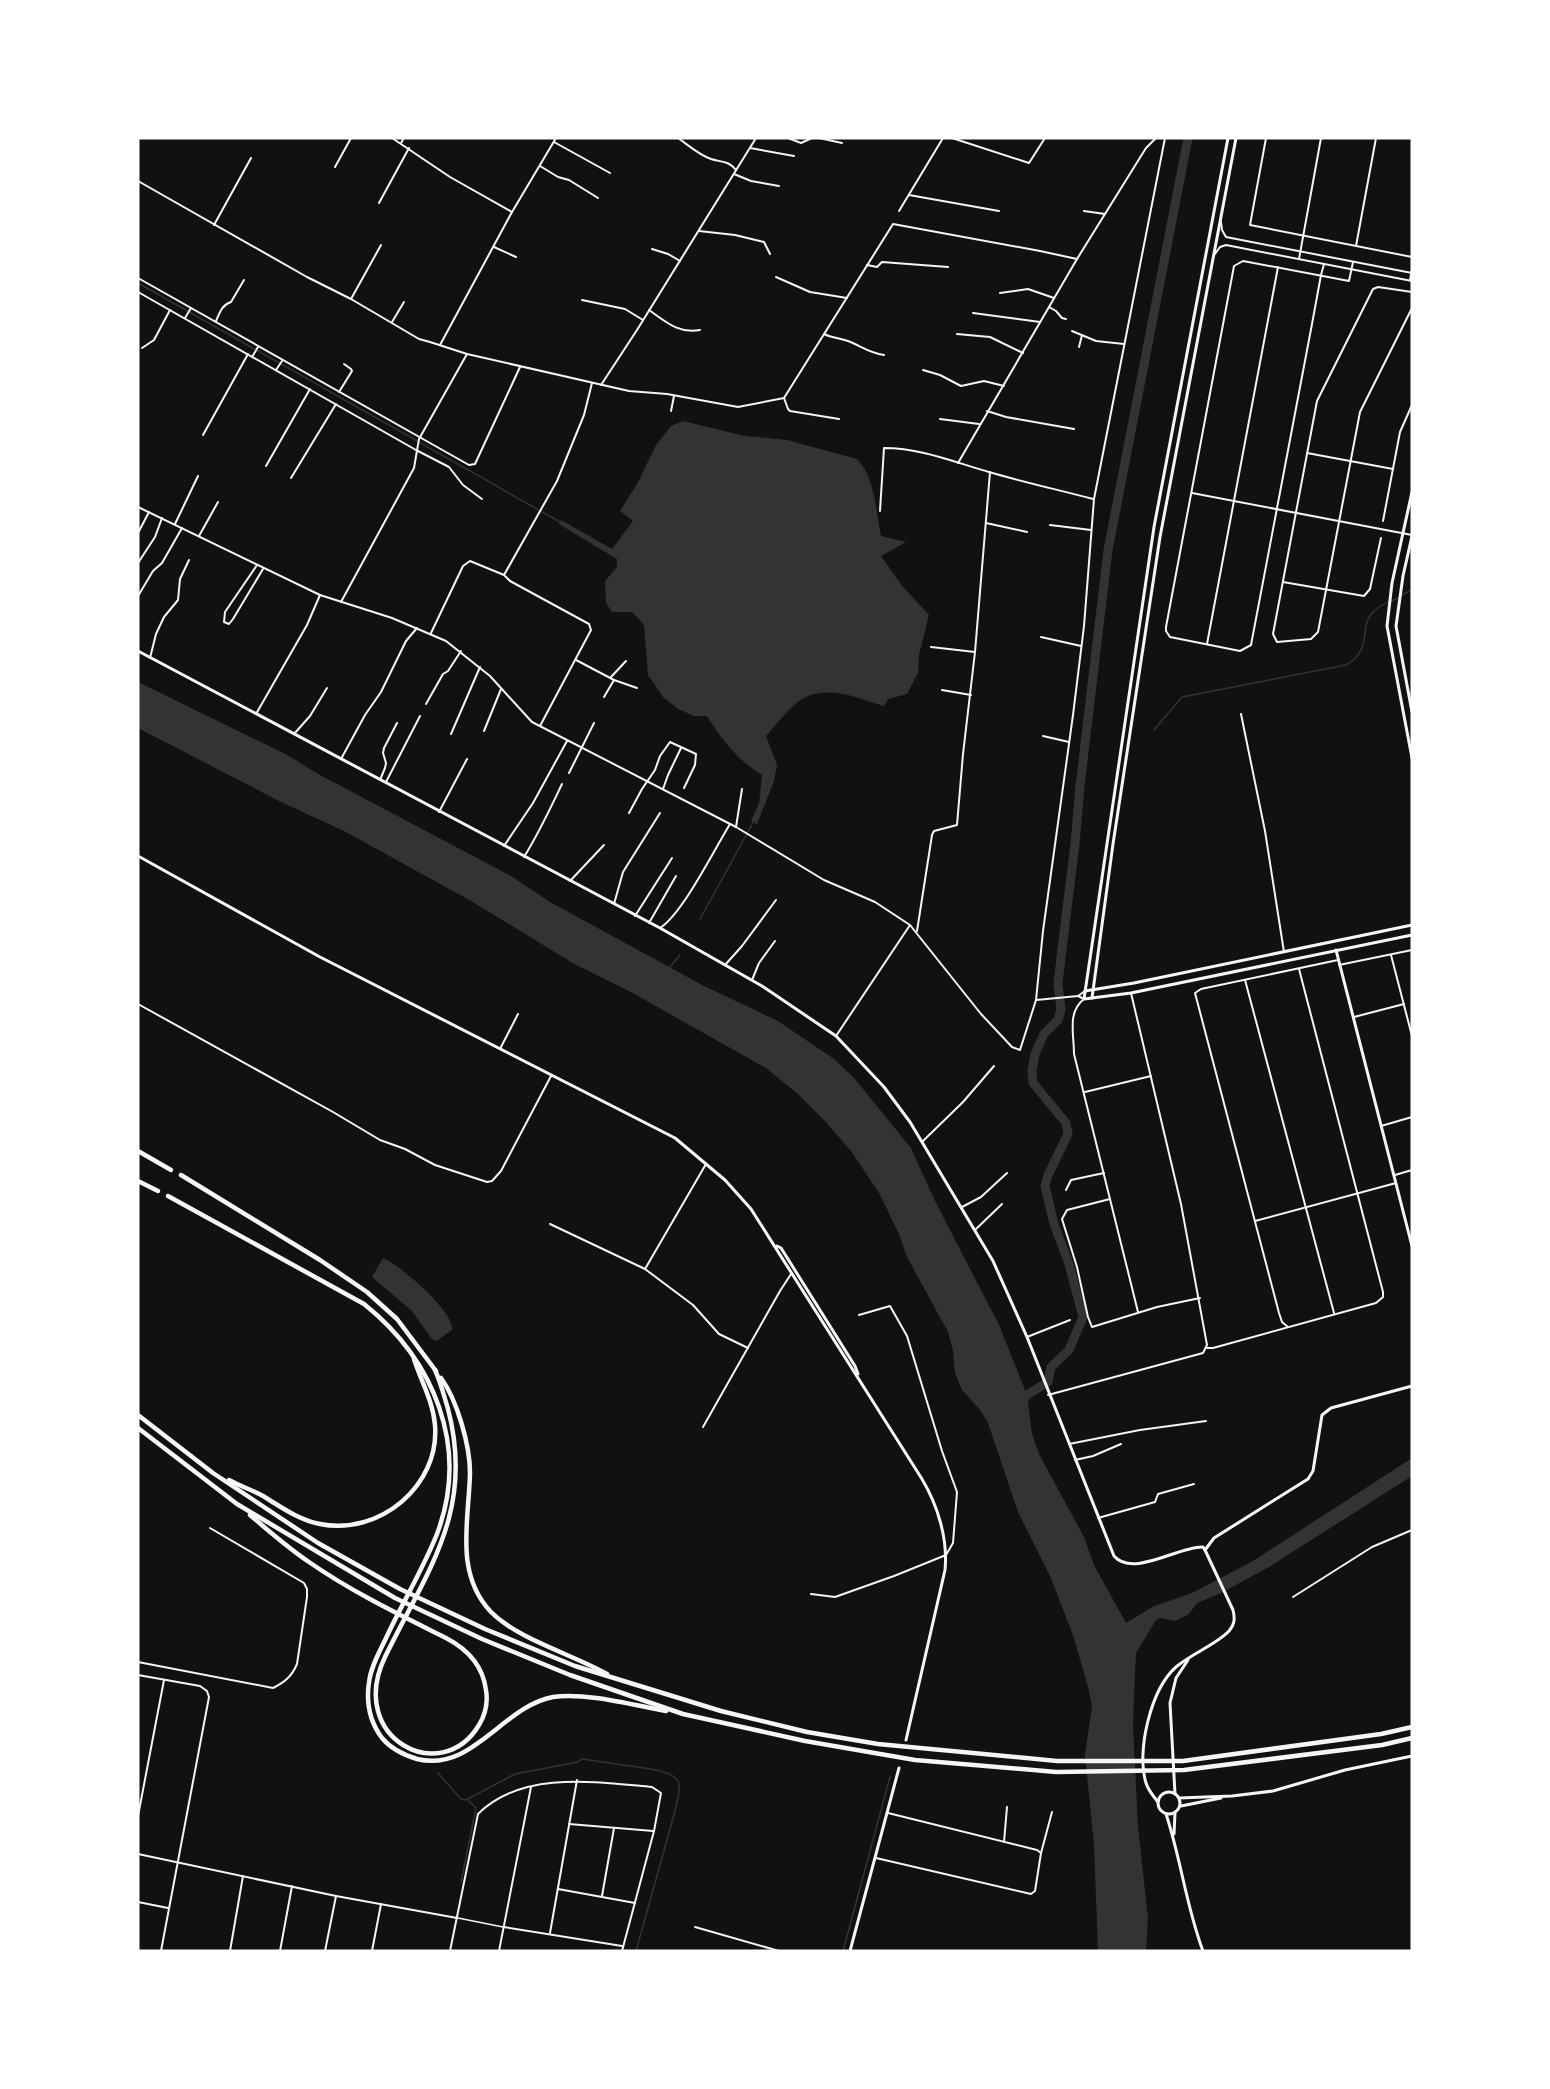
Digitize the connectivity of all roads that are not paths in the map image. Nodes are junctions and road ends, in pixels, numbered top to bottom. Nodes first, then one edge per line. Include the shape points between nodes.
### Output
1 (351, 138) edge
2 (392, 138) edge
3 (404, 138) edge
4 (556, 138) edge
5 (678, 138) edge
6 (756, 138) edge
7 (788, 138) edge
8 (812, 138) edge
9 (819, 138) edge
10 (944, 138) edge
11 (952, 138) edge
12 (1045, 138) edge
13 (1156, 138) edge
14 (1165, 138) edge
15 (1228, 138) edge
16 (1236, 138) edge
17 (1266, 138) edge
18 (1321, 138) edge
19 (1376, 138) edge
20 (554, 142) junction
21 (401, 143) junction
22 (842, 143) dead end
23 (409, 148) junction
24 (750, 148) junction
25 (794, 156) dead end
26 (252, 158) dead end
27 (540, 166) junction
28 (335, 167) dead end
29 (736, 170) junction
30 (610, 173) dead end
31 (734, 174) junction
32 (140, 182) edge
33 (778, 186) dead end
34 (138, 188) edge
35 (909, 195) junction
36 (598, 198) dead end
37 (379, 203) dead end
38 (899, 211) dead end
39 (999, 211) dead end
40 (1084, 211) dead end
41 (512, 212) junction
42 (1105, 214) junction
43 (1221, 217) junction
44 (214, 225) junction
45 (699, 231) junction
46 (1303, 236) junction
47 (381, 245) dead end
48 (494, 246) junction
49 (1356, 246) junction
50 (652, 249) dead end
51 (1300, 252) junction
52 (770, 254) dead end
53 (1213, 256) junction
54 (516, 257) dead end
55 (1412, 257) edge
56 (1077, 259) junction
57 (1299, 259) junction
58 (680, 261) junction
59 (1353, 262) junction
60 (1324, 264) junction
61 (867, 265) junction
62 (948, 267) dead end
63 (1278, 267) junction
64 (1351, 269) junction
65 (1412, 271) edge
66 (1321, 275) junction
67 (776, 277) dead end
68 (138, 278) edge
69 (244, 280) dead end
70 (1411, 280) edge
71 (138, 292) edge
72 (1412, 292) edge
73 (1000, 293) dead end
74 (847, 298) junction
75 (1054, 298) junction
76 (351, 299) junction
77 (582, 300) dead end
78 (404, 302) dead end
79 (1049, 307) junction
80 (191, 308) junction
81 (1412, 308) edge
82 (170, 310) junction
83 (649, 310) junction
84 (974, 313) dead end
85 (185, 318) junction
86 (1066, 319) dead end
87 (643, 320) junction
88 (216, 322) junction
89 (392, 322) junction
90 (1040, 322) junction
91 (700, 330) dead end
92 (1072, 331) dead end
93 (824, 334) junction
94 (957, 334) dead end
95 (1082, 335) junction
96 (1124, 344) junction
97 (440, 345) junction
98 (258, 346) junction
99 (1079, 347) dead end
100 (142, 348) dead end
101 (1023, 353) junction
102 (248, 354) junction
103 (467, 354) junction
104 (884, 355) dead end
105 (252, 357) junction
106 (282, 361) junction
107 (344, 364) dead end
108 (520, 367) junction
109 (276, 370) junction
110 (923, 370) dead end
111 (592, 383) junction
112 (601, 385) junction
113 (1004, 386) junction
114 (310, 389) junction
115 (339, 392) junction
116 (674, 396) junction
117 (784, 398) junction
118 (336, 404) junction
119 (1412, 405) edge
120 (671, 411) dead end
121 (987, 411) junction
122 (839, 419) dead end
123 (940, 419) dead end
124 (980, 424) junction
125 (1074, 429) dead end
126 (203, 435) dead end
127 (419, 438) junction
128 (416, 450) junction
129 (1307, 453) junction
130 (959, 461) junction
131 (1350, 461) junction
132 (266, 466) dead end
133 (1393, 469) junction
134 (990, 472) junction
135 (198, 476) dead end
136 (291, 478) dead end
137 (1412, 492) edge
138 (1191, 493) junction
139 (482, 499) dead end
140 (1094, 499) junction
141 (1234, 501) junction
142 (218, 502) dead end
143 (138, 507) edge
144 (1277, 509) junction
145 (880, 511) dead end
146 (149, 512) junction
147 (1296, 513) junction
148 (162, 518) junction
149 (1339, 521) junction
150 (1383, 521) dead end
151 (175, 524) junction
152 (985, 524) junction
153 (1050, 525) dead end
154 (182, 528) junction
155 (1091, 530) junction
156 (1027, 532) dead end
157 (138, 533) edge
158 (1404, 534) junction
159 (200, 536) junction
160 (1412, 536) edge
161 (1381, 538) dead end
162 (189, 560) dead end
163 (138, 563) edge
164 (257, 565) junction
165 (264, 568) junction
166 (504, 575) junction
167 (1282, 582) junction
168 (1326, 590) junction
169 (320, 595) junction
170 (138, 596) edge
171 (341, 602) junction
172 (417, 628) junction
173 (431, 633) junction
174 (1041, 637) dead end
175 (1207, 644) junction
176 (931, 646) dead end
177 (1081, 646) junction
178 (138, 651) edge
179 (460, 651) junction
180 (975, 652) junction
181 (150, 658) junction
182 (576, 660) junction
183 (626, 661) dead end
184 (480, 667) junction
185 (611, 677) junction
186 (614, 680) junction
187 (327, 688) dead end
188 (502, 688) junction
189 (637, 688) dead end
190 (942, 690) dead end
191 (971, 695) junction
192 (604, 697) dead end
193 (426, 704) dead end
194 (1412, 712) edge
195 (256, 714) junction
196 (1241, 714) dead end
197 (420, 716) dead end
198 (397, 723) dead end
199 (594, 723) dead end
200 (540, 726) junction
201 (484, 731) dead end
202 (294, 734) junction
203 (451, 734) dead end
204 (1043, 736) dead end
205 (568, 740) junction
206 (1069, 742) junction
207 (682, 747) junction
208 (582, 748) junction
209 (1412, 758) edge
210 (341, 759) junction
211 (467, 759) dead end
212 (568, 773) dead end
213 (380, 780) junction
214 (647, 781) junction
215 (386, 783) junction
216 (562, 784) dead end
217 (684, 788) dead end
218 (663, 789) junction
219 (742, 789) dead end
220 (439, 812) junction
221 (629, 813) dead end
222 (660, 813) dead end
223 (730, 824) junction
224 (736, 826) junction
225 (604, 844) dead end
226 (504, 846) junction
227 (138, 856) edge
228 (524, 857) junction
229 (672, 858) dead end
230 (676, 876) dead end
231 (570, 881) junction
232 (776, 900) dead end
233 (614, 904) junction
234 (635, 916) junction
235 (649, 922) junction
236 (910, 925) junction
237 (1412, 925) edge
238 (660, 928) junction
239 (917, 932) junction
240 (1412, 935) edge
241 (775, 941) dead end
242 (1336, 950) junction
243 (1412, 950) edge
244 (1284, 952) junction
245 (1391, 955) junction
246 (1338, 960) junction
247 (725, 965) junction
248 (1340, 965) junction
249 (1299, 969) junction
250 (752, 980) junction
251 (1245, 980) junction
252 (1092, 990) junction
253 (1085, 991) junction
254 (1131, 993) junction
255 (1078, 996) junction
256 (1092, 998) junction
257 (1084, 999) junction
258 (1036, 1000) junction
259 (138, 1004) edge
260 (1404, 1004) junction
261 (518, 1014) dead end
262 (1353, 1017) junction
263 (836, 1036) junction
264 (1412, 1036) edge
265 (500, 1049) junction
266 (994, 1066) dead end
267 (551, 1076) junction
268 (1151, 1076) junction
269 (1085, 1092) junction
270 (1412, 1117) edge
271 (1381, 1126) junction
272 (923, 1141) junction
273 (138, 1151) edge
274 (706, 1164) junction
275 (171, 1170) dead end
276 (1412, 1170) edge
277 (1007, 1173) dead end
278 (1104, 1173) junction
279 (181, 1175) dead end
280 (1394, 1176) junction
281 (138, 1181) edge
282 (1396, 1183) junction
283 (1066, 1190) dead end
284 (158, 1191) dead end
285 (1358, 1193) junction
286 (168, 1196) dead end
287 (1111, 1199) junction
288 (1002, 1204) dead end
289 (962, 1207) junction
290 (1306, 1208) junction
291 (1255, 1221) junction
292 (550, 1224) dead end
293 (975, 1230) junction
294 (775, 1245) junction
295 (1412, 1246) edge
296 (645, 1269) junction
297 (791, 1274) junction
298 (1200, 1298) junction
299 (1138, 1312) junction
300 (1334, 1313) junction
301 (859, 1315) dead end
302 (1070, 1320) dead end
303 (1288, 1327) junction
304 (1026, 1337) junction
305 (748, 1348) junction
306 (1207, 1348) junction
307 (412, 1353) junction
308 (435, 1370) junction
309 (858, 1377) junction
310 (1412, 1386) edge
311 (1048, 1395) junction
312 (138, 1414) edge
313 (1206, 1420) dead end
314 (703, 1427) dead end
315 (138, 1428) edge
316 (1069, 1444) junction
317 (1122, 1444) dead end
318 (1075, 1460) junction
319 (213, 1473) junction
320 (1194, 1484) dead end
321 (237, 1504) junction
322 (1098, 1518) junction
323 (210, 1528) dead end
324 (1412, 1530) edge
325 (1205, 1550) junction
326 (946, 1556) junction
327 (811, 1594) dead end
328 (1293, 1597) dead end
329 (1190, 1656) junction
330 (138, 1662) edge
331 (138, 1675) edge
332 (165, 1680) junction
333 (617, 1680) junction
334 (683, 1714) junction
335 (1412, 1727) edge
336 (1412, 1738) edge
337 (906, 1740) dead end
338 (1412, 1756) edge
339 (899, 1768) dead end
340 (577, 1780) junction
341 (531, 1787) junction
342 (1175, 1794) junction
343 (1232, 1796) junction
344 (1179, 1798) junction
345 (1158, 1802) junction
346 (1180, 1806) junction
347 (1008, 1807) dead end
348 (1052, 1812) dead end
349 (888, 1813) junction
350 (1175, 1813) junction
351 (1166, 1814) junction
352 (138, 1816) edge
353 (569, 1824) junction
354 (614, 1827) junction
355 (654, 1831) junction
356 (1174, 1839) junction
357 (1004, 1842) junction
358 (1041, 1853) junction
359 (138, 1854) edge
360 (876, 1858) junction
361 (178, 1862) junction
362 (243, 1876) junction
363 (292, 1886) junction
364 (558, 1889) junction
365 (336, 1896) junction
366 (601, 1897) junction
367 (138, 1902) edge
368 (635, 1903) junction
369 (381, 1904) junction
370 (168, 1908) junction
371 (457, 1918) junction
372 (504, 1927) junction
373 (695, 1927) dead end
374 (550, 1933) junction
375 (623, 1946) junction
376 (161, 1951) edge
377 (230, 1951) edge
378 (280, 1951) edge
379 (325, 1951) edge
380 (373, 1951) edge
381 (450, 1951) edge
382 (499, 1951) edge
383 (622, 1951) edge
384 (778, 1951) edge
385 (850, 1951) edge
386 (1203, 1951) edge

1 - 28 street
2 - 21 street
3 - 21 street
4 - 20 street
5 - 29 street via 708,158 730,164
6 - 24 street
7 - 8 street via 801,143
9 - 22 street
10 - 35 street
11 - 12 street via 1029,163
13 - 42 street
14 - 96 street
15 - 253 street via 1154,527
16 - 43 street
17 - 46 street via 1251,225
18 - 46 street
19 - 49 street
20 - 27 street
20 - 30 street
21 - 23 street
23 - 37 street
23 - 41 street
24 - 25 street
24 - 29 street
26 - 44 street
27 - 36 street
27 - 41 street
29 - 31 street
31 - 33 street
31 - 45 street
32 - 34 street
32 - 44 street
35 - 38 street
35 - 39 street
40 - 42 street
41 - 48 street
42 - 56 street
43 - 51 street via 1226,237
43 - 53 street
44 - 76 street
45 - 52 street via 764,242
45 - 58 street
46 - 49 street
46 - 51 street
47 - 76 street
48 - 54 street
48 - 97 street
49 - 55 street
50 - 58 street
51 - 57 street
51 - 59 street
53 - 57 street via 1226,245
53 - 252 street via 1158,549
56 - 61 street via 893,224
56 - 75 street
57 - 60 street
58 - 83 street
59 - 64 street
59 - 65 street
60 - 64 street
60 - 66 street
61 - 62 street via 877,267 882,262
61 - 74 street
63 - 66 street
63 - 138 street via 1243,261 1233,270
63 - 141 street
64 - 66 street via 1349,281
64 - 70 street
65 - 70 street
66 - 144 street
67 - 74 street via 810,292
68 - 80 street
69 - 88 street
71 - 82 street
72 - 129 street via 1375,287 1319,396
73 - 75 street via 1029,290
74 - 93 street
75 - 79 street
76 - 89 street
77 - 87 street via 626,309
78 - 89 street
79 - 86 street
79 - 90 street
80 - 85 street
80 - 88 street
81 - 131 street via 1360,412
82 - 85 street
82 - 100 street via 154,340
83 - 87 street
83 - 91 street via 673,328
84 - 90 street
85 - 102 street
87 - 112 street
88 - 98 street
89 - 97 street via 419,339
90 - 101 street
92 - 95 street
93 - 104 street via 872,354
93 - 117 street
94 - 101 street via 990,337
95 - 96 street
95 - 99 street
96 - 140 street
97 - 103 street
98 - 105 street
98 - 106 street
101 - 113 street
102 - 105 street
102 - 126 street
103 - 108 street
103 - 127 street
105 - 109 street
106 - 109 street
106 - 115 street
107 - 115 street via 352,370
108 - 111 street
108 - 127 street via 475,464 469,465
109 - 114 street
110 - 113 street via 960,386 984,381
111 - 112 street
111 - 166 street via 584,415 557,482
112 - 116 street
113 - 121 street
114 - 118 street
114 - 132 street
115 - 127 street
116 - 117 street via 738,407
116 - 120 street
117 - 122 street via 790,411
118 - 128 street
118 - 136 street
119 - 133 street via 1400,432
121 - 124 street
121 - 125 street
123 - 124 street
124 - 130 street
127 - 128 street
128 - 139 street via 449,467 463,485
128 - 171 street via 414,468
129 - 131 street
129 - 147 street
130 - 134 street
130 - 145 street via 884,448
131 - 133 street
131 - 149 street
133 - 150 street
134 - 140 street
134 - 152 street
135 - 151 street
137 - 158 street
138 - 141 street
138 - 175 street via 1166,627 1173,638
140 - 155 street
141 - 144 street
141 - 175 street
142 - 159 street
143 - 146 street
144 - 147 street
144 - 175 street via 1251,645 1240,651
146 - 148 street
146 - 157 street
147 - 149 street
147 - 167 street
148 - 151 street
148 - 163 street
149 - 158 street
149 - 168 street
151 - 154 street
152 - 156 street
152 - 180 street
153 - 155 street
154 - 159 street
154 - 170 street
155 - 177 street
158 - 160 street
158 - 209 street via 1387,626
159 - 164 street
160 - 194 street via 1396,636
161 - 168 street via 1368,593 1360,597
162 - 181 street via 180,579 178,600 164,617
164 - 165 street
164 - 165 street via 225,612 224,622 229,624 233,619
165 - 169 street
166 - 173 street via 474,562 465,563
166 - 182 street via 589,624 591,630
167 - 168 street
167 - 168 street via 1273,634 1277,642 1311,639 1318,632
169 - 171 street
169 - 195 street
171 - 172 street
172 - 173 street
172 - 210 street
173 - 179 street
174 - 177 street
176 - 180 street
177 - 206 street
178 - 181 street
179 - 184 street
179 - 193 street
180 - 191 street
181 - 195 street
182 - 185 street
182 - 200 street
183 - 185 street
184 - 188 street
184 - 203 street
185 - 186 street
186 - 189 street
186 - 192 street
187 - 202 street
188 - 200 street
188 - 201 street
190 - 191 street
191 - 239 street via 957,825 938,829 932,835
195 - 202 street
196 - 244 street
197 - 215 street
198 - 213 street via 384,748 386,763
199 - 208 street
200 - 205 street
202 - 210 street
204 - 206 street
205 - 208 street
205 - 226 street
206 - 258 street
207 - 214 street via 670,742
207 - 217 street via 696,754 697,759
207 - 218 street
208 - 212 street
208 - 214 street
210 - 213 street
211 - 220 street
213 - 215 street
214 - 218 street
214 - 221 street
215 - 220 street
216 - 228 street
218 - 223 street
219 - 224 street
220 - 226 street
222 - 233 street via 623,872
223 - 224 street
223 - 238 street via 670,921
224 - 236 street via 824,880 875,902
225 - 231 street
226 - 228 street
227 - 265 street via 320,957
228 - 231 street
229 - 234 street
230 - 235 street
231 - 233 street
232 - 247 street
233 - 234 street
234 - 235 street
235 - 238 street
236 - 239 street
236 - 263 street
237 - 244 street
238 - 247 street
239 - 258 street via 1012,1047 1020,1050
240 - 242 street
241 - 250 street
242 - 246 street
242 - 254 street
243 - 245 street
244 - 252 street
245 - 248 street
245 - 260 street
246 - 248 street
246 - 249 street
247 - 250 street
248 - 262 street
249 - 251 street
249 - 285 street
250 - 263 street
251 - 290 street
251 - 291 street via 1201,989 1195,997
252 - 253 street
252 - 256 street
253 - 255 street
253 - 257 street
254 - 256 street
254 - 268 street
255 - 257 street
255 - 258 street
256 - 257 street
257 - 269 street via 1073,1011 1074,1054
259 - 267 street via 389,1145 486,1182 501,1171
260 - 262 street
260 - 264 street
261 - 265 street
262 - 271 street
263 - 272 street via 884,1087
265 - 267 street
266 - 272 street
267 - 274 street via 675,1138
268 - 269 street
268 - 298 street
269 - 278 street
270 - 271 street
271 - 280 street
272 - 289 street
273 - 275 highway
274 - 294 street via 751,1209
274 - 296 street
276 - 280 street
277 - 289 street via 981,1197
278 - 283 street via 1071,1180
278 - 287 street
279 - 308 highway via 358,1285 397,1319
280 - 282 street
281 - 284 highway
282 - 285 street
282 - 295 street
285 - 290 street
285 - 300 street via 1383,1297 1376,1303
286 - 307 highway via 364,1304
287 - 299 street
287 - 299 street via 1067,1210 1063,1225 1092,1327
288 - 293 street
289 - 293 street
290 - 291 street
290 - 300 street
291 - 303 street via 1279,1313
292 - 296 street
293 - 304 street
294 - 297 street
294 - 309 street via 781,1248 855,1366
296 - 305 street via 693,1305 719,1334
297 - 305 street
297 - 309 street
298 - 299 street
298 - 306 street
300 - 303 street
301 - 326 street via 890,1305 907,1336 957,1492 953,1543
302 - 304 street
303 - 306 street
304 - 311 street
305 - 314 street
306 - 311 street via 1203,1353
307 - 319 highway via 433,1412 433,1453 416,1487 387,1513 355,1524 321,1524 299,1517
307 - 334 highway via 441,1410 448,1448 448,1478 437,1534 370,1677 369,1709 382,1738 411,1757 432,1761 452,1757 518,1712 553,1697 579,1696
308 - 321 highway via 452,1426 457,1468 451,1514 443,1539 428,1571 396,1635 382,1663 375,1690 376,1708 382,1725 397,1742 419,1752 436,1753 459,1745 478,1726 487,1700 484,1678 470,1656 454,1642 378,1604 309,1562
308 - 333 highway via 449,1389 468,1451 466,1562 477,1592 509,1626
309 - 326 street via 928,1488 941,1522
310 - 325 street via 1331,1408 1322,1415 1313,1471 1308,1479 1214,1538
311 - 316 street
312 - 319 highway
313 - 316 street
315 - 321 highway
316 - 318 street
317 - 318 street
318 - 322 street
319 - 333 highway via 318,1543 400,1590 524,1646
320 - 322 street via 1158,1494 1155,1502
321 - 334 highway via 347,1571 428,1614 570,1675
322 - 325 street via 1114,1556 1122,1562 1153,1560 1193,1548
323 - 330 street via 308,1589 294,1672 273,1689
324 - 328 street via 1372,1547
325 - 329 street via 1235,1619 1229,1632
326 - 327 street via 835,1597
326 - 337 street
329 - 342 street via 1176,1678 1170,1703
329 - 345 street via 1165,1682 1147,1723 1146,1782
331 - 332 street
332 - 352 street
332 - 361 street via 205,1688 209,1697
333 - 335 highway via 807,1732 919,1750 1057,1761 1184,1761
334 - 336 highway via 915,1760 1056,1772 1184,1770
338 - 343 street via 1273,1791
339 - 349 street
340 - 341 street
340 - 353 street
340 - 355 street via 660,1791
341 - 371 street via 506,1796 478,1814
341 - 372 street
342 - 344 street
342 - 345 street via 1164,1793
343 - 344 street
343 - 346 street
344 - 346 street
345 - 351 street
346 - 350 street
347 - 357 street
348 - 358 street
349 - 357 street
349 - 360 street
350 - 351 street
350 - 356 street
351 - 356 street
353 - 354 street
353 - 364 street
354 - 355 street
354 - 366 street
355 - 368 street
356 - 386 street via 1187,1903
357 - 358 street
358 - 360 street via 1035,1891 1031,1894
359 - 361 street
360 - 385 street
361 - 362 street
361 - 370 street
362 - 363 street
362 - 377 street
363 - 365 street
363 - 378 street
364 - 366 street
364 - 374 street
365 - 369 street
365 - 379 street
366 - 368 street
367 - 370 street
368 - 375 street
369 - 371 street
369 - 380 street
370 - 376 street
371 - 372 lane
371 - 381 street
372 - 374 street
372 - 382 street
373 - 384 street
374 - 375 street
375 - 383 street

